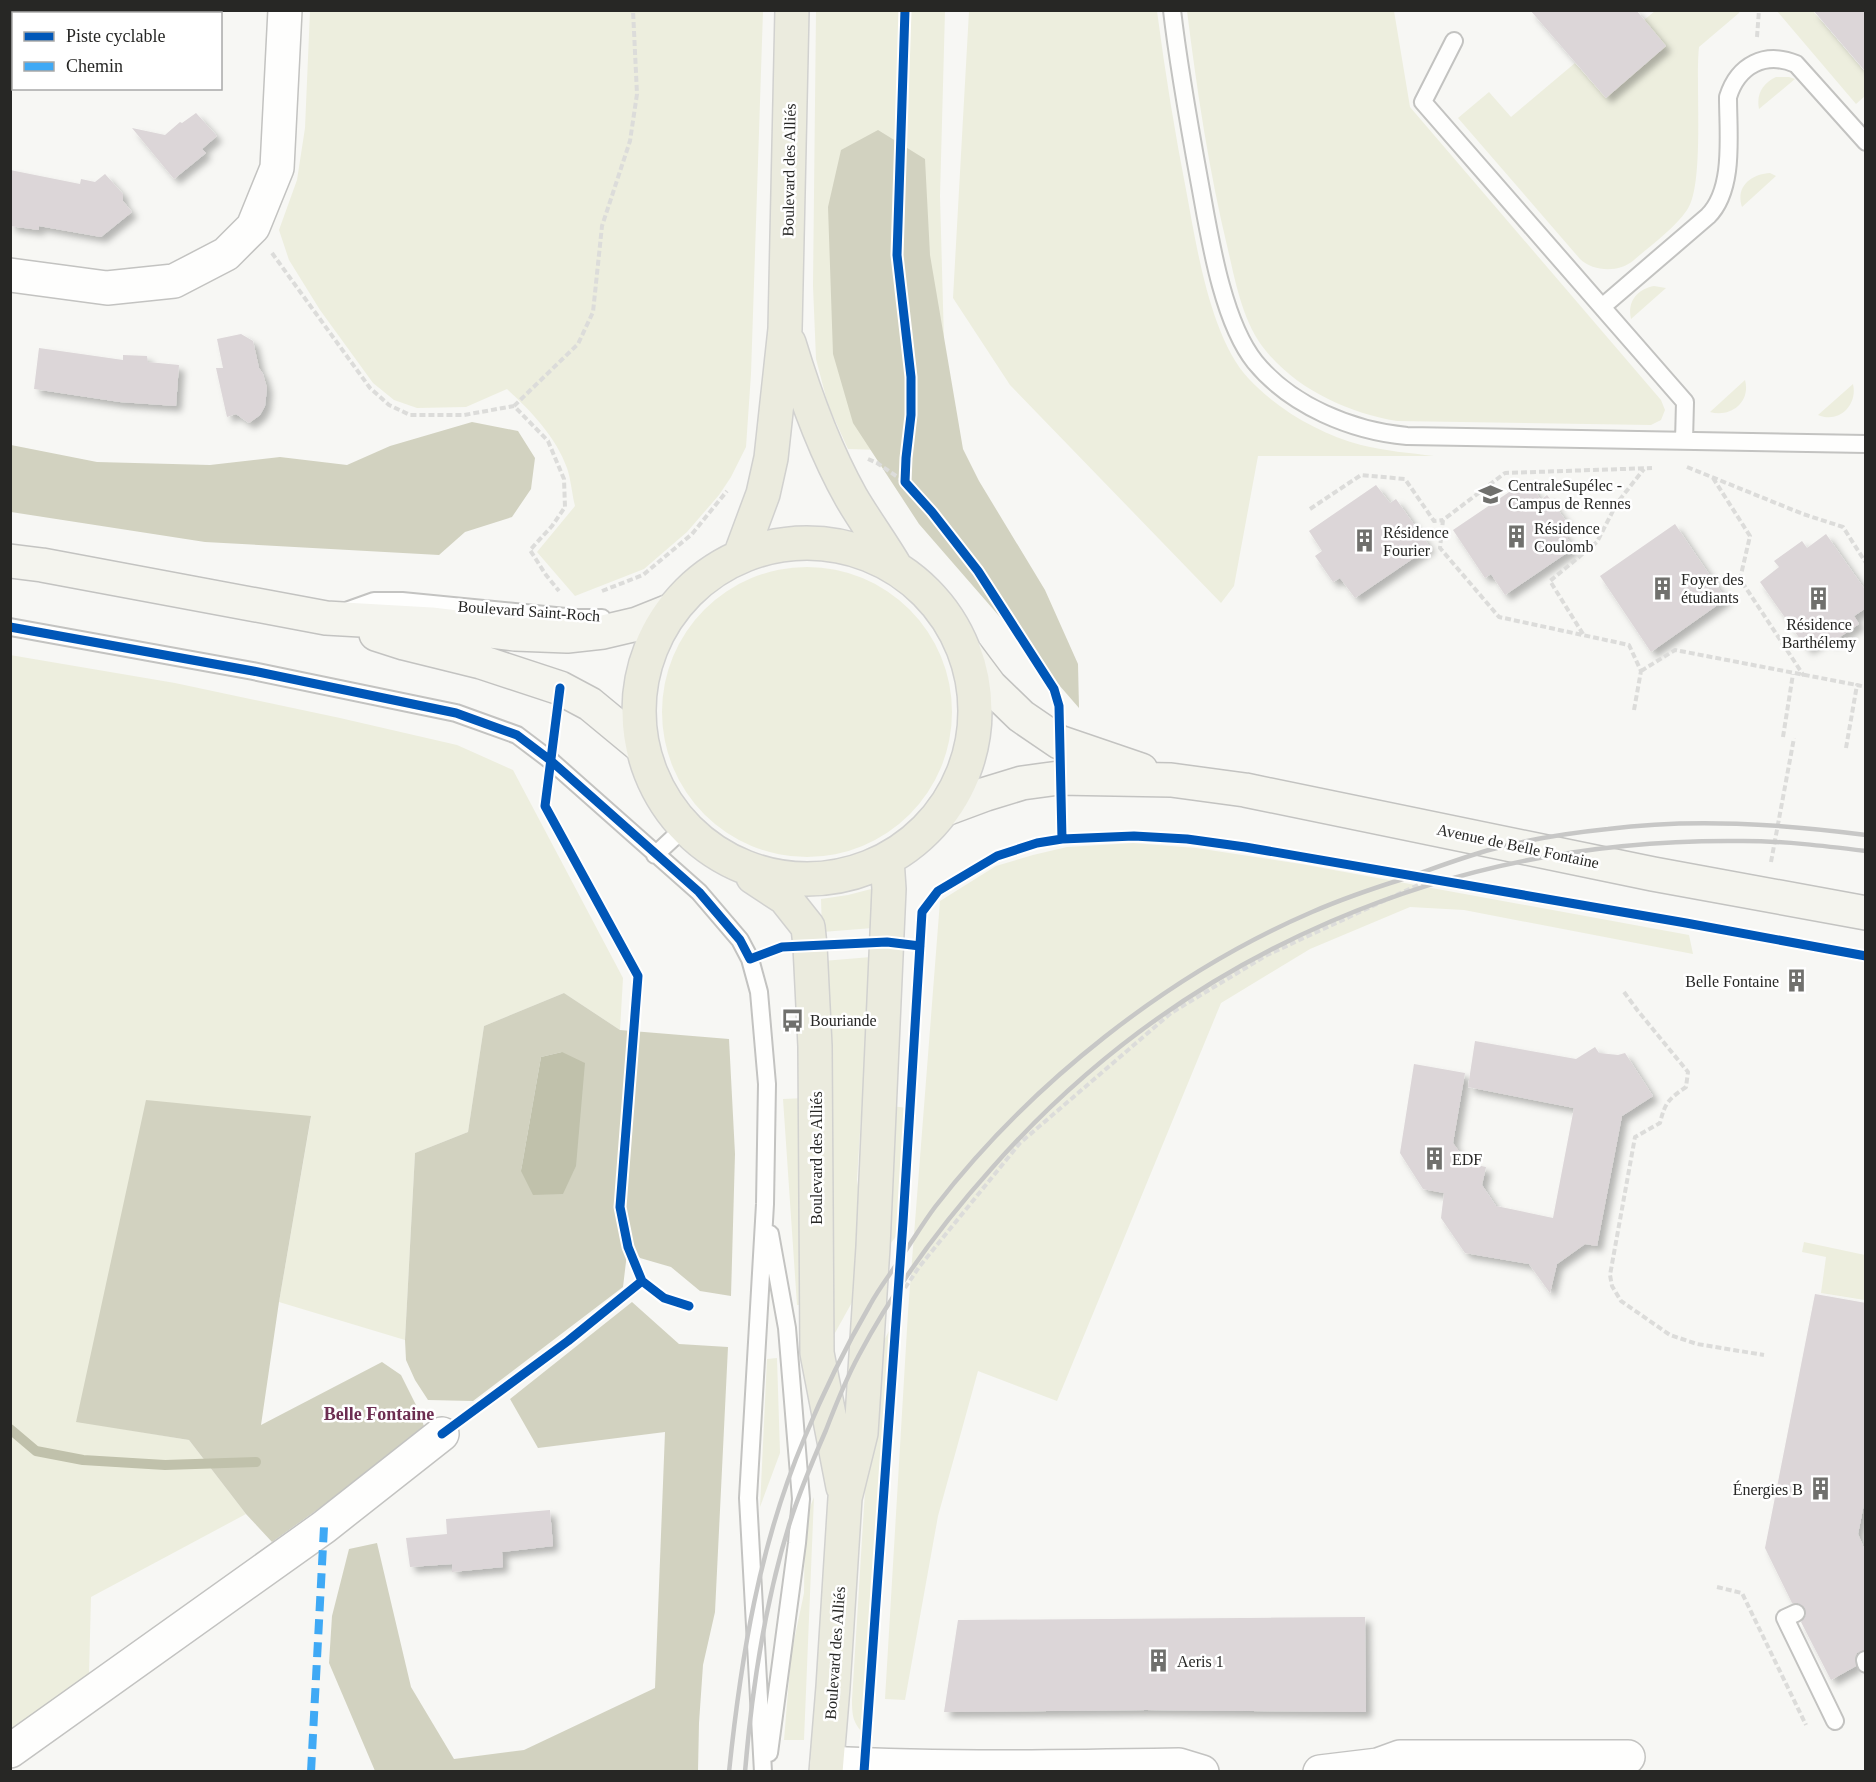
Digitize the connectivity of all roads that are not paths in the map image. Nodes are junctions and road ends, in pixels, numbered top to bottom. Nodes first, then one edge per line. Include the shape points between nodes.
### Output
1 (285, 10) edge
2 (792, 10) edge
3 (1172, 10) edge
4 (1454, 41) dead end
5 (1866, 142) edge
6 (10, 274) edge
7 (1602, 307) junction
8 (785, 329) junction
9 (1686, 441) junction
10 (1866, 444) edge
11 (740, 556) junction
12 (10, 561) edge
13 (896, 568) junction
14 (672, 610) junction
15 (326, 618) junction
16 (10, 627) edge
17 (966, 654) junction
18 (642, 747) junction
19 (1171, 780) junction
20 (943, 810) junction
21 (685, 827) junction
22 (655, 855) junction
23 (722, 857) junction
24 (887, 859) junction
25 (1866, 913) edge
26 (765, 1209) junction
27 (442, 1434) dead end
28 (845, 1498) junction
29 (1796, 1612) dead end
30 (1835, 1721) dead end
31 (10, 1751) edge
32 (1628, 1757) dead end
33 (826, 1767) edge
34 (765, 1772) edge
35 (1202, 1772) edge
36 (1320, 1772) edge

1 - 6 street via 277,168 253,227 226,254 174,281 107,288
2 - 8 main road, Boulevard des Alliés
3 - 9 lane via 1191,142 1223,289 1244,344 1276,382 1342,421 1392,435
4 - 7 lane via 1423,102
5 - 7 lane via 1796,64 1774,59 1751,65 1738,75 1728,97 1727,172 1720,200 1708,216
7 - 9 lane via 1685,402
8 - 11 main road, Boulevard des Alliés via 771,458 763,494
8 - 13 main road, Boulevard des Alliés via 806,397 830,455
9 - 10 lane
11 - 13 main road via 770,546 803,542 867,553
11 - 14 main road via 691,588
12 - 15 main road, Boulevard Saint-Roch
13 - 17 main road via 938,605 955,628
14 - 15 lane, Boulevard Saint-Roch via 611,618 569,610 374,601
14 - 15 main road, Boulevard Saint-Roch via 637,624 567,636
14 - 18 main road via 645,661 639,689
15 - 18 main road, Boulevard Saint-Roch via 560,688 590,704
16 - 22 lane via 434,708 507,731 550,760
17 - 19 main road, Avenue de Belle Fontaine via 990,686 1022,716 1059,742
17 - 20 main road via 975,699 974,735 961,779
18 - 21 main road via 662,799
19 - 20 main road, Avenue de Belle Fontaine via 1059,778 1013,786
19 - 25 main road, Avenue de Belle Fontaine via 1245,790
20 - 24 main road via 927,830
21 - 22 lane
21 - 23 main road
22 - 26 lane via 699,892 740,940 750,959 759,992 767,1084
23 - 24 main road via 754,871 787,878 822,879 855,873
23 - 28 main road, Boulevard des Alliés via 785,898 808,927 815,1046 817,1353
24 - 28 main road, Boulevard des Alliés via 873,1247 861,1433
26 - 34 lane via 748,1498
26 - 34 lane via 788,1328 801,1499
27 - 31 street via 324,1527
28 - 33 main road, Boulevard des Alliés
29 - 30 lane via 1785,1618
32 - 36 street via 1400,1757 1378,1765
33 - 35 street via 1179,1765

